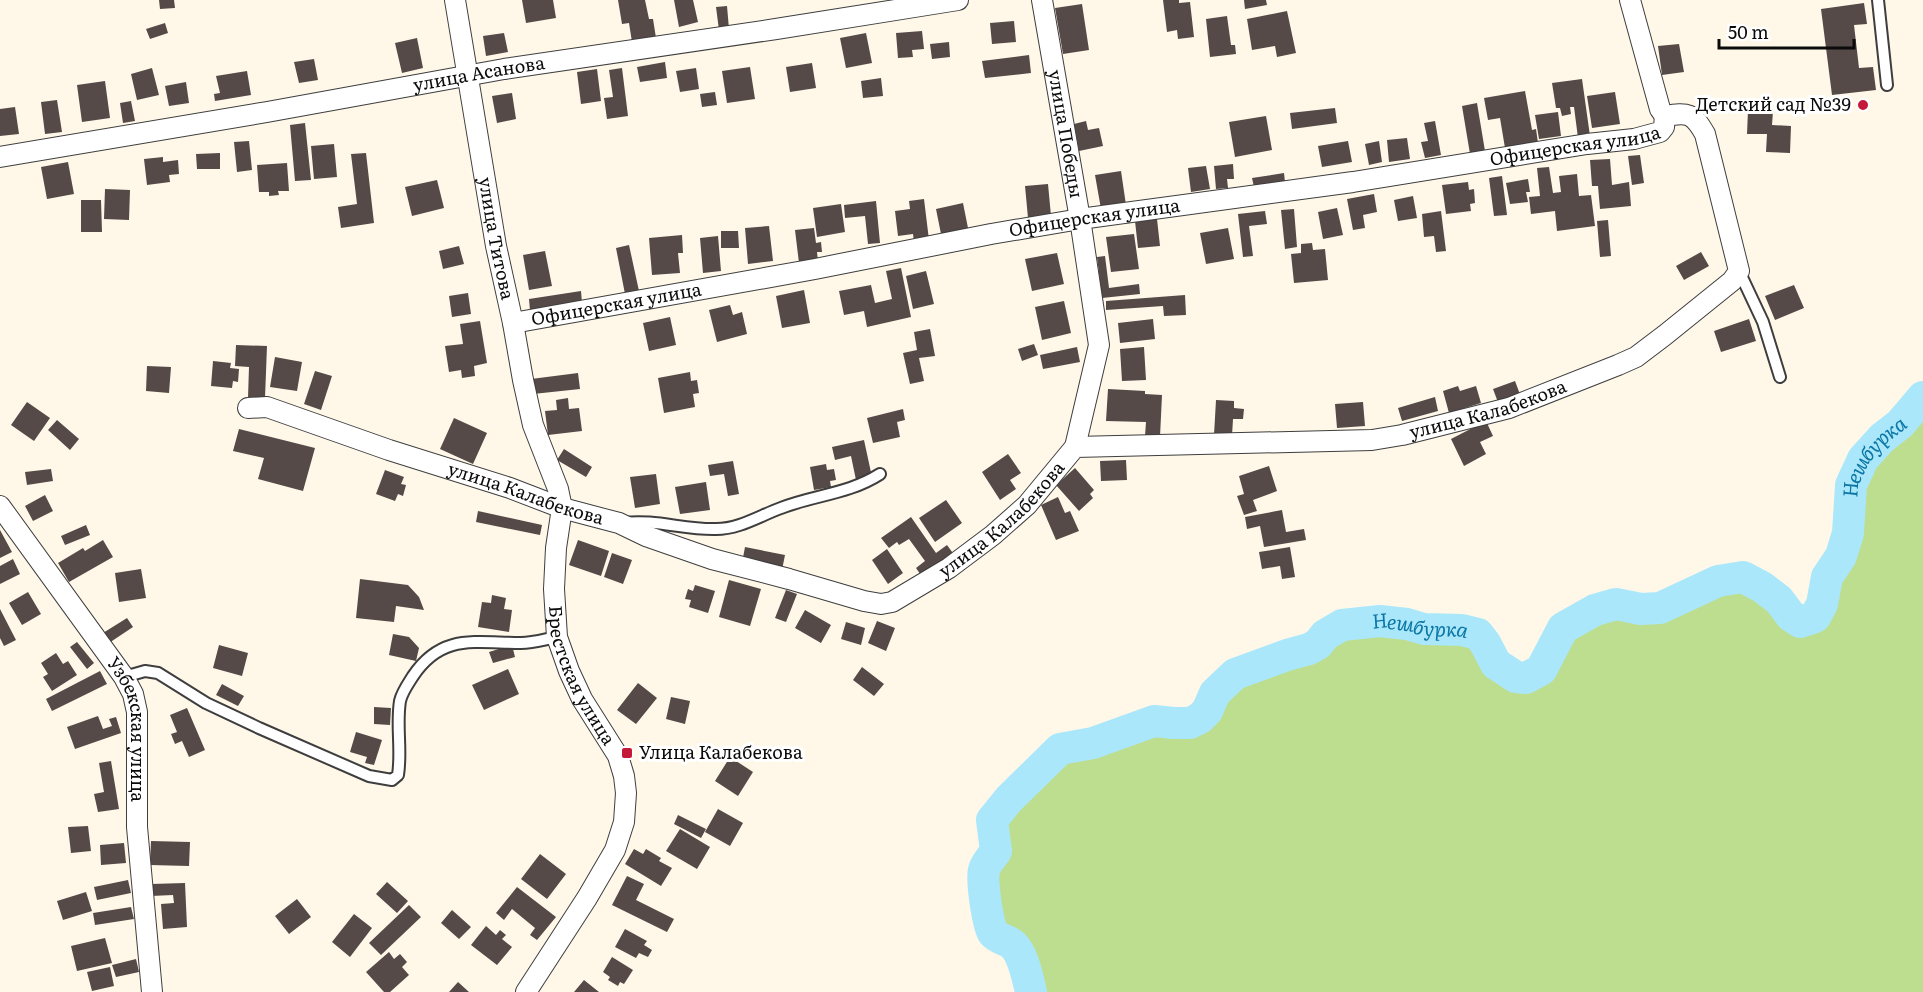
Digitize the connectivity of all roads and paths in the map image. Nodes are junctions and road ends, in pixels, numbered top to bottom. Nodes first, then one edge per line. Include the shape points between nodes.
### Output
1 (455, 0) edge
2 (958, 0) edge
3 (1042, 0) edge
4 (1630, 0) edge
5 (1878, 0) edge
6 (467, 75) junction
7 (1887, 85) dead end
8 (1665, 116) junction
9 (0, 157) edge
10 (1080, 219) junction
11 (1739, 271) junction
12 (513, 323) junction
13 (1780, 377) dead end
14 (248, 408) dead end
15 (1075, 447) junction
16 (880, 474) dead end
17 (0, 506) edge
18 (562, 508) junction
19 (619, 524) junction
20 (557, 637) junction
21 (124, 677) junction
22 (152, 992) edge
23 (526, 992) edge

1 - 6 street, улица Титова
2 - 6 street, улица Асанова
3 - 10 street, улица Победы
4 - 8 street
5 - 7 lane
6 - 9 street, улица Асанова
6 - 12 street, улица Титова
8 - 10 street, Офицерская улица via 1660,132 1634,139
8 - 11 street via 1689,115 1705,134
10 - 12 street, Офицерская улица
10 - 15 street, улица Победы via 1099,345
11 - 13 lane via 1763,322
11 - 15 street, улица Калабекова via 1732,281 1636,357 1509,408 1372,440
12 - 18 street, улица Титова via 533,425
14 - 18 street, улица Калабекова via 267,407
15 - 19 street, улица Калабекова via 1033,499 993,536 949,568 892,602 881,604 712,560
16 - 19 lane via 846,491 782,507 734,527 705,529 640,521
17 - 21 street, Узбекская улица
18 - 19 street, улица Калабекова
18 - 20 street, Брестская улица via 554,589
20 - 21 lane via 524,643 456,643 435,651 417,670 400,700 401,755 398,775 392,780 369,776 259,728 206,703 158,673
20 - 23 street, Брестская улица via 578,690 618,756 626,793 624,822 615,850
21 - 22 street, Узбекская улица via 137,712 137,827

